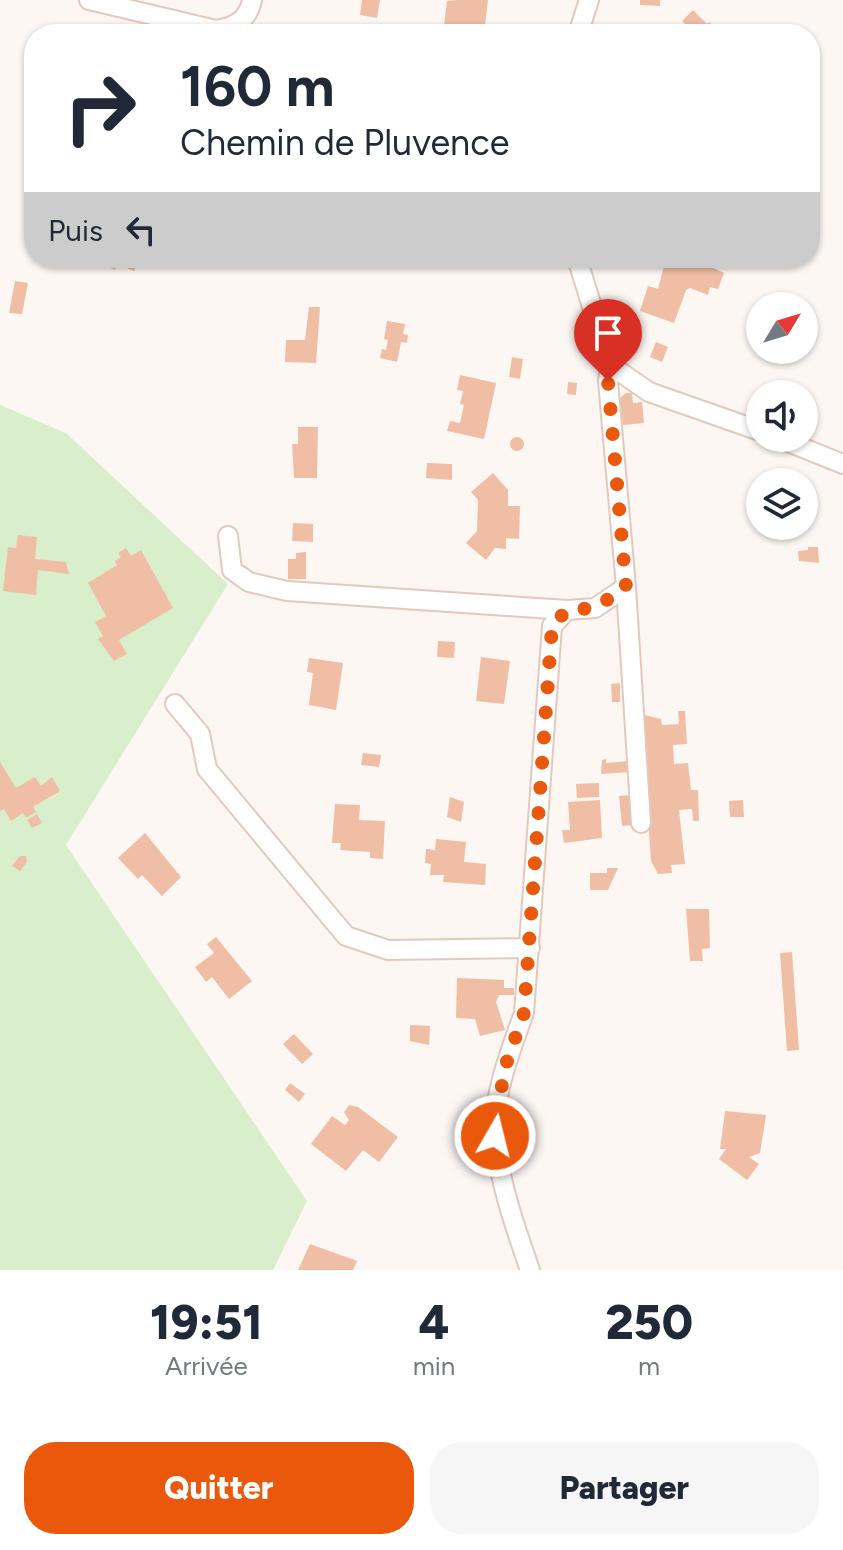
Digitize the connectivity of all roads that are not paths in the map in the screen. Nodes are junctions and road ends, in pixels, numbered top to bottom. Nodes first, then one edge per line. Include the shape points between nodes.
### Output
1 (89, 0) edge
2 (252, 0) edge
3 (589, 0) edge
4 (193, 24) edge
5 (237, 24) edge
6 (581, 24) edge
7 (580, 268) edge
8 (610, 365) junction
9 (746, 426) edge
10 (813, 452) edge
11 (843, 464) edge
12 (228, 536) dead end
13 (626, 587) junction
14 (567, 610) junction
15 (175, 704) dead end
16 (641, 823) dead end
17 (530, 948) junction
18 (530, 1270) edge

1 - 4 street
2 - 5 street via 250,11
3 - 6 street
7 - 8 street
8 - 9 street via 649,392
8 - 13 street
10 - 11 street
12 - 14 street via 232,570 249,582 287,591
13 - 14 street via 595,608
13 - 16 street
14 - 17 street via 552,626
15 - 17 street via 200,734 207,769 346,936 388,950
17 - 18 street via 524,1013 504,1070 495,1136 513,1225

